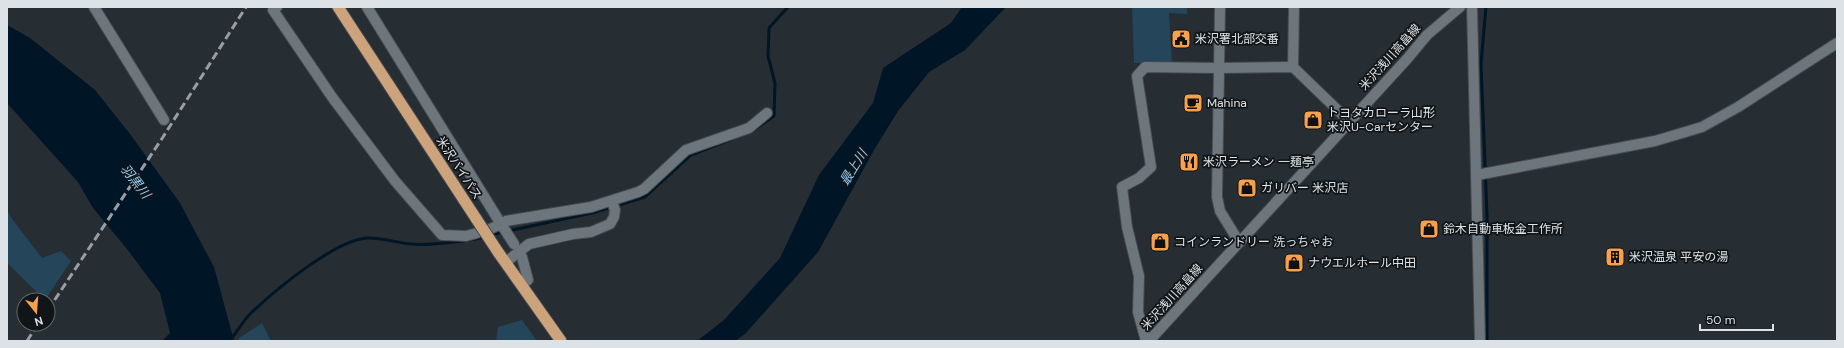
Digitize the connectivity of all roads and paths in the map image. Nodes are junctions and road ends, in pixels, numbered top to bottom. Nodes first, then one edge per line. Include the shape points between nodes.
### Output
1 (94, 7) edge
2 (278, 7) edge
3 (338, 7) edge
4 (367, 7) edge
5 (1220, 7) edge
6 (1294, 7) edge
7 (1460, 7) edge
8 (1472, 7) edge
9 (1837, 43) edge
10 (1294, 67) junction
11 (1218, 68) junction
12 (767, 112) dead end
13 (164, 120) dead end
14 (1349, 121) junction
15 (1477, 175) junction
16 (613, 206) junction
17 (502, 226) junction
18 (490, 229) dead end
19 (477, 233) dead end
20 (513, 242) dead end
21 (1239, 242) junction
22 (522, 257) dead end
23 (506, 262) junction
24 (522, 284) junction
25 (561, 341) edge
26 (1147, 341) edge
27 (1480, 341) edge

1 - 13 street
2 - 19 street via 273,10 332,97 395,181 442,235 466,236
3 - 23 highway, 米沢バイパス, bridge
4 - 17 street
5 - 11 street
6 - 10 street
7 - 14 street, 米沢浅川高畠線 via 1427,35
8 - 15 street
9 - 15 street via 1738,107 1702,127 1655,141
10 - 11 street
10 - 14 street
11 - 21 street via 1217,197 1220,211
11 - 26 street via 1145,67 1137,76 1151,167 1139,178 1122,187 1127,227 1138,276 1138,312
12 - 16 street via 749,128 686,150 644,189
14 - 21 street, 米沢浅川高畠線
15 - 27 street
16 - 17 street via 591,207 506,221
16 - 23 street via 614,217 610,224 591,232 529,244
17 - 18 street
17 - 20 street
21 - 26 street, 米沢浅川高畠線
22 - 24 street via 528,280
23 - 24 highway, 米沢バイパス
24 - 25 highway, 米沢バイパス

